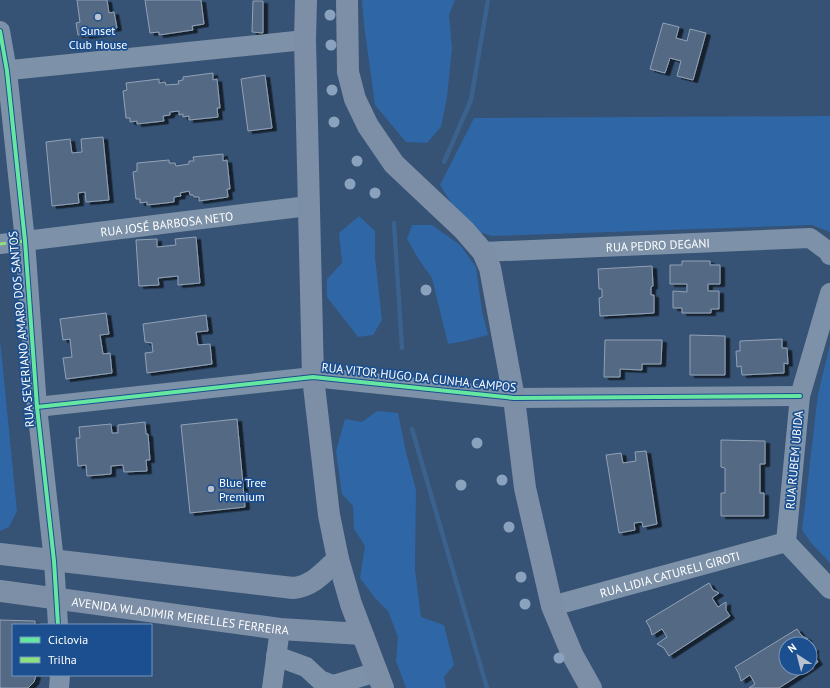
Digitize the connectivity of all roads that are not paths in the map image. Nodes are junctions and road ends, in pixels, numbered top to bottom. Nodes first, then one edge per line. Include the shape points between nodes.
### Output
1 (306, 0) edge
2 (347, 0) edge
3 (0, 31) edge
4 (305, 40) junction
5 (4, 71) edge
6 (308, 206) junction
7 (25, 241) junction
8 (0, 244) edge
9 (483, 252) junction
10 (830, 253) edge
11 (830, 293) edge
12 (313, 377) junction
13 (800, 396) junction
14 (514, 398) junction
15 (37, 407) junction
16 (786, 542) junction
17 (0, 554) edge
18 (338, 560) junction
19 (54, 561) junction
20 (830, 590) edge
21 (0, 591) edge
22 (56, 598) junction
23 (552, 606) junction
24 (58, 624) edge
25 (280, 629) junction
26 (362, 634) junction
27 (276, 656) junction
28 (60, 676) edge
29 (380, 680) edge
30 (587, 686) edge
31 (59, 688) edge
32 (272, 688) edge

1 - 4 main road
2 - 9 main road via 348,72 355,99 368,126 394,164 464,230
3 - 5 street, RUA SEVERIANO AMARO DOS SANTOS
4 - 5 street
4 - 6 main road
5 - 7 street, RUA SEVERIANO AMARO DOS SANTOS
6 - 7 street, RUA JOSÉ BARBOSA NETO
6 - 12 main road
7 - 8 street, RUA JOSÉ BARBOSA NETO
7 - 15 street, RUA SEVERIANO AMARO DOS SANTOS
9 - 10 street, RUA PEDRO DEGANI via 810,238
9 - 14 main road via 490,268
11 - 13 street, RUA RUBEM UBIDA
12 - 14 street, RUA VITOR HUGO DA CUNHA CAMPOS
12 - 15 street, RUA VITOR HUGO DA CUNHA CAMPOS
12 - 18 main road via 329,515
13 - 14 street, RUA VITOR HUGO DA CUNHA CAMPOS
13 - 16 street, RUA RUBEM UBIDA
14 - 23 main road via 525,488
15 - 19 street, RUA SEVERIANO AMARO DOS SANTOS
16 - 20 street
16 - 23 street, RUA LIDIA CATURELI GIROTI
17 - 19 main road
18 - 19 main road via 303,588
18 - 26 main road
19 - 22 street, RUA SEVERIANO AMARO DOS SANTOS
21 - 22 main road, AVENIDA WLADIMIR MEIRELLES FERREIRA
22 - 24 street, RUA SEVERIANO AMARO DOS SANTOS
22 - 25 main road, AVENIDA WLADIMIR MEIRELLES FERREIRA
23 - 30 main road
25 - 26 main road, AVENIDA WLADIMIR MEIRELLES FERREIRA
25 - 27 street
26 - 29 main road
27 - 29 street via 306,667 320,680 332,685
27 - 32 street
28 - 31 street

